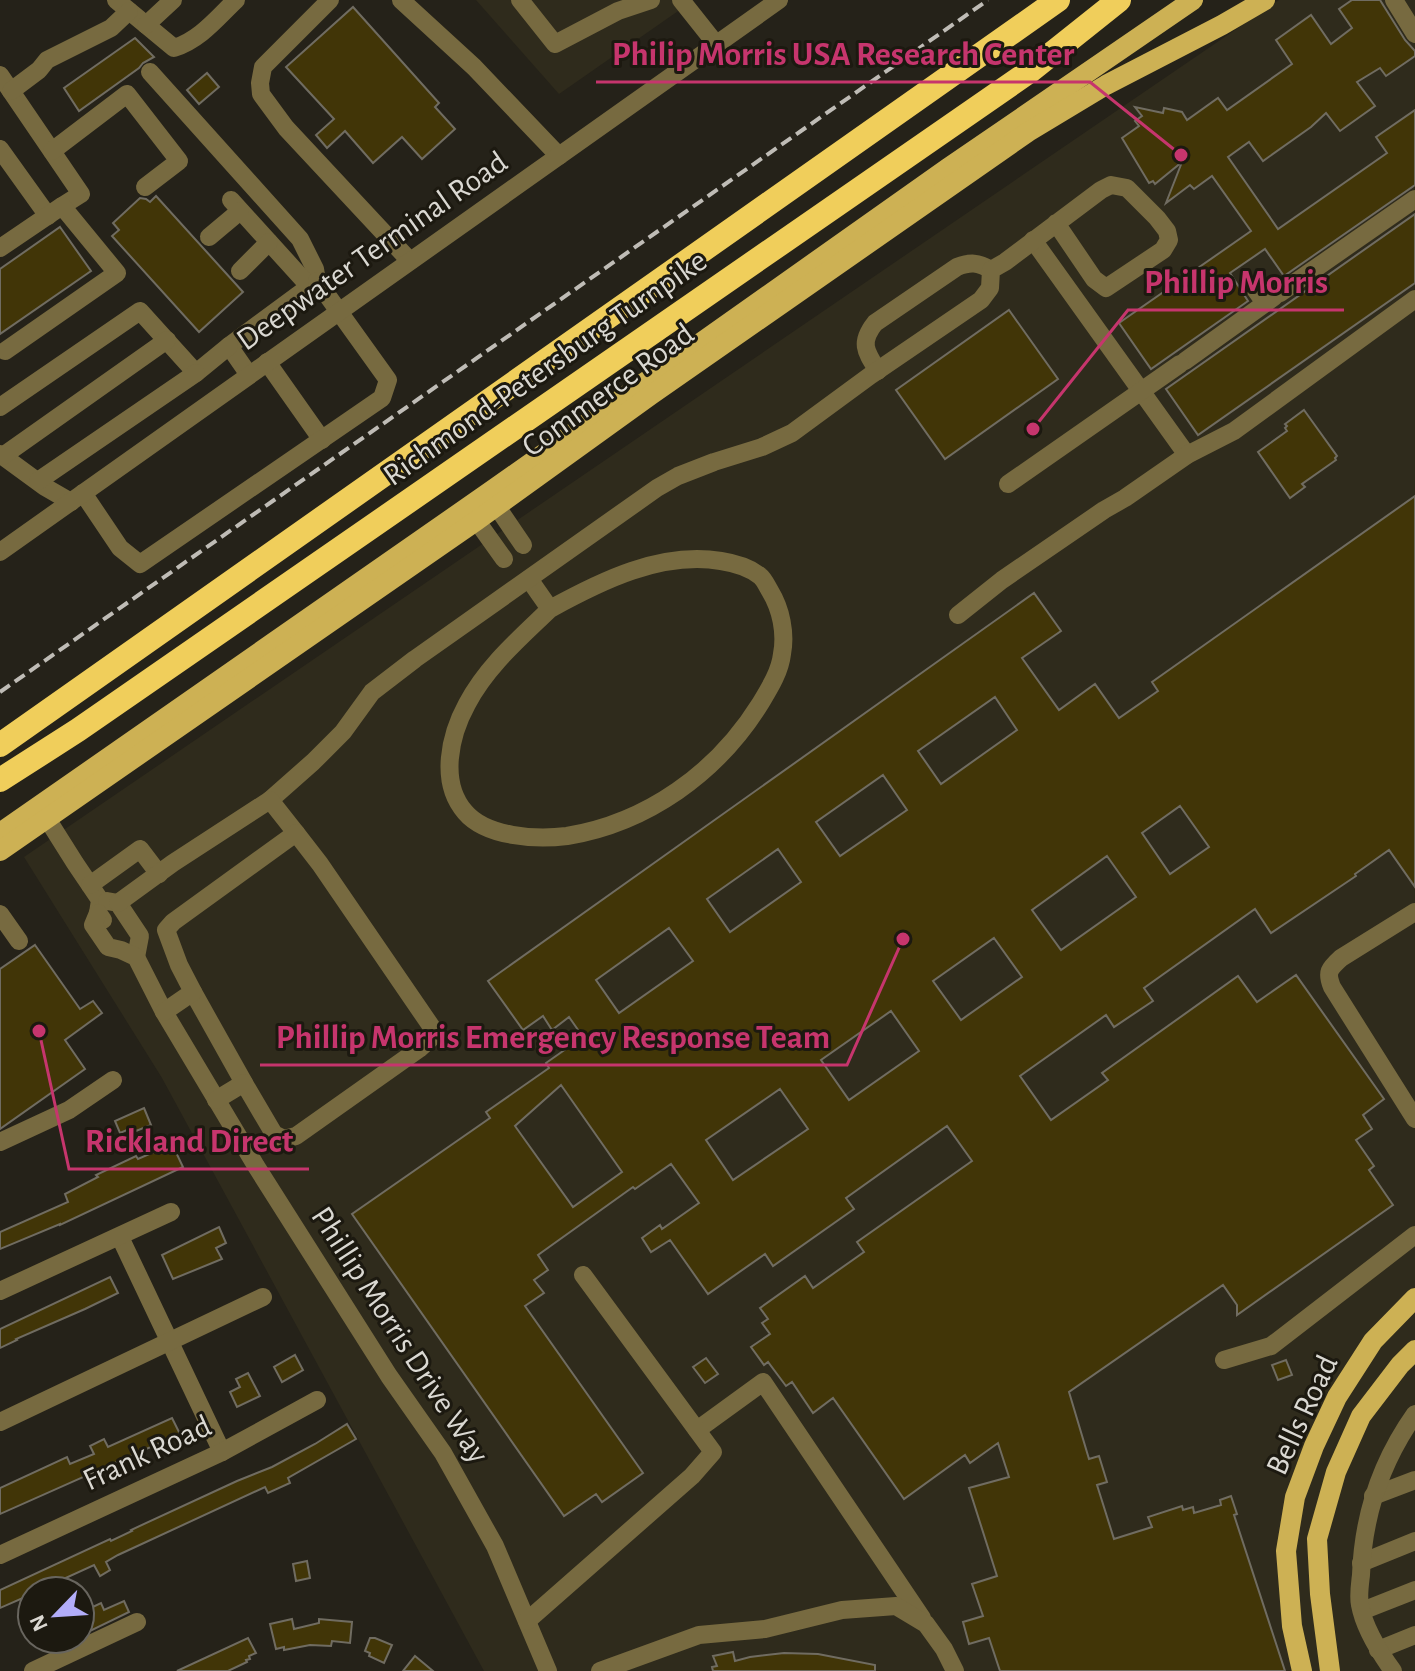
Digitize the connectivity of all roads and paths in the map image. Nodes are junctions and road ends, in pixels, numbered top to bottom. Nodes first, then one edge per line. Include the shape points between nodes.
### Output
1 (173, 0) edge
2 (236, 0) edge
3 (330, 0) edge
4 (401, 0) edge
5 (520, 0) edge
6 (651, 0) edge
7 (681, 0) edge
8 (779, 0) edge
9 (1036, 0) edge
10 (1058, 0) edge
11 (1119, 0) edge
12 (1193, 0) edge
13 (1265, 0) edge
14 (1394, 0) edge
15 (122, 6) edge
16 (146, 25) junction
17 (1415, 34) edge
18 (716, 44) junction
19 (150, 72) dead end
20 (0, 75) edge
21 (11, 91) junction
22 (898, 114) junction
23 (0, 149) edge
24 (52, 151) junction
25 (559, 156) junction
26 (145, 187) dead end
27 (1415, 199) edge
28 (55, 211) junction
29 (1056, 223) junction
30 (209, 237) dead end
31 (4, 238) edge
32 (1033, 240) junction
33 (269, 242) junction
34 (410, 261) junction
35 (991, 270) junction
36 (240, 271) dead end
37 (313, 284) junction
38 (1252, 285) dead end
39 (1273, 298) junction
40 (1415, 299) edge
41 (339, 311) junction
42 (167, 340) junction
43 (229, 346) junction
44 (5, 351) dead end
45 (267, 362) junction
46 (878, 371) junction
47 (196, 373) junction
48 (249, 375) junction
49 (1141, 391) junction
50 (0, 407) edge
51 (322, 440) junction
52 (2, 455) edge
53 (1187, 455) junction
54 (38, 481) junction
55 (1008, 484) dead end
56 (77, 497) junction
57 (492, 500) junction
58 (472, 514) junction
59 (0, 552) edge
60 (524, 566) junction
61 (550, 609) junction
62 (958, 615) dead end
63 (0, 745) edge
64 (0, 780) edge
65 (270, 800) junction
66 (44, 813) junction
67 (0, 833) edge
68 (296, 833) junction
69 (0, 851) edge
70 (166, 868) junction
71 (102, 900) junction
72 (1415, 912) edge
73 (0, 914) edge
74 (19, 941) dead end
75 (193, 992) junction
76 (164, 1012) junction
77 (113, 1080) dead end
78 (244, 1083) junction
79 (216, 1100) junction
80 (1415, 1119) edge
81 (0, 1142) edge
82 (171, 1212) dead end
83 (1415, 1235) edge
84 (120, 1237) junction
85 (583, 1275) dead end
86 (0, 1291) edge
87 (263, 1297) dead end
88 (1415, 1298) edge
89 (170, 1343) junction
90 (1415, 1350) edge
91 (1224, 1360) dead end
92 (317, 1400) dead end
93 (1415, 1414) edge
94 (0, 1422) edge
95 (697, 1430) junction
96 (1407, 1436) edge
97 (222, 1452) junction
98 (1415, 1480) edge
99 (1373, 1496) junction
100 (1415, 1541) edge
101 (0, 1555) edge
102 (1361, 1563) junction
103 (1415, 1590) edge
104 (1362, 1611) junction
105 (527, 1621) junction
106 (137, 1622) dead end
107 (926, 1624) junction
108 (1415, 1635) edge
109 (1378, 1650) junction
110 (33, 1671) edge
111 (548, 1671) edge
112 (600, 1671) edge
113 (955, 1671) edge
114 (1302, 1671) edge
115 (1330, 1671) edge
116 (1393, 1671) edge

1 - 16 street
2 - 16 street via 203,32 174,48
3 - 34 street via 263,67 261,94
4 - 25 street
5 - 6 street via 555,44
7 - 18 street
8 - 18 street, Deepwater Terminal Road
9 - 22 highway
10 - 22 highway, Richmond-Petersburg Turnpike
11 - 64 highway, Richmond-Petersburg Turnpike via 1030,71
12 - 57 main road, Commerce Road via 974,150
13 - 57 main road, Commerce Road via 1028,132
14 - 17 street
15 - 16 street
15 - 21 street via 111,28 47,60
18 - 25 street, Deepwater Terminal Road
19 - 37 street via 300,239 315,269
20 - 21 street
21 - 24 street
22 - 63 highway, Richmond-Petersburg Turnpike
23 - 28 street
24 - 26 street via 127,94 179,161
24 - 28 street via 81,194
25 - 34 street, Deepwater Terminal Road
27 - 39 street
28 - 31 street
28 - 44 street via 117,273
29 - 29 street via 1111,185 1127,188 1167,231 1169,240 1163,250 1106,288 1094,279
29 - 32 street
30 - 33 street via 236,206
32 - 35 street
32 - 49 street
33 - 36 street
33 - 37 street
34 - 41 street, Deepwater Terminal Road
35 - 46 street via 990,288 981,300
35 - 46 street via 981,263 957,267 875,323 865,346
37 - 41 street
37 - 43 street
38 - 39 street
39 - 49 street
40 - 53 street via 1234,431
41 - 45 street, Deepwater Terminal Road
41 - 51 street via 388,380 382,398
42 - 47 street
42 - 50 street via 140,311
42 - 52 street
43 - 47 street
43 - 48 street
45 - 48 street, Deepwater Terminal Road
45 - 51 street
46 - 60 street via 792,433 678,476
47 - 54 street
48 - 56 street, Deepwater Terminal Road
49 - 53 street
49 - 55 street
51 - 56 street via 140,564
52 - 54 street
53 - 62 street
54 - 56 street
56 - 59 street, Deepwater Terminal Road
57 - 58 main road, Commerce Road
57 - 60 street
58 - 60 street
58 - 66 main road, Commerce Road
60 - 61 street
60 - 65 street via 372,692 343,732
61 - 61 street via 490,670 468,702 451,745 454,794 466,813 491,830 519,836 595,831 679,791 750,720 771,687 782,655 783,627 776,601 761,577 736,563 701,557 658,562 588,588
65 - 68 street
65 - 70 street
66 - 67 main road, Commerce Road
66 - 69 main road, Commerce Road
66 - 71 street, Phillip Morris Drive Way
68 - 75 street via 166,930
68 - 78 street via 433,1029 419,1049 296,1136 284,1139 274,1134
70 - 71 street
70 - 71 street via 140,849
71 - 76 street, Phillip Morris Drive Way
72 - 80 street via 1341,958 1328,977
73 - 74 street
75 - 76 street
75 - 78 street
76 - 79 street, Phillip Morris Drive Way
77 - 81 street via 69,1110
78 - 79 street
79 - 105 street, Phillip Morris Drive Way via 443,1453 495,1546
82 - 84 street
83 - 91 street via 1271,1346
84 - 86 street
84 - 89 street
85 - 95 street
87 - 89 street
88 - 114 main road, Bells Road via 1373,1341 1337,1397 1295,1497 1286,1551
89 - 94 street
89 - 97 street
90 - 115 main road, Bells Road via 1361,1416 1336,1472 1317,1539
92 - 97 street, Frank Road
93 - 96 street
95 - 105 street via 713,1452 692,1476
95 - 107 street via 763,1382
96 - 99 street
97 - 101 street, Frank Road
98 - 99 street
99 - 102 street
100 - 102 street
102 - 104 street
103 - 104 street
104 - 109 street
105 - 111 street, Phillip Morris Drive Way
106 - 110 street
107 - 112 street via 896,1606 842,1610 765,1629 699,1635
107 - 113 street
108 - 109 street
109 - 116 street

